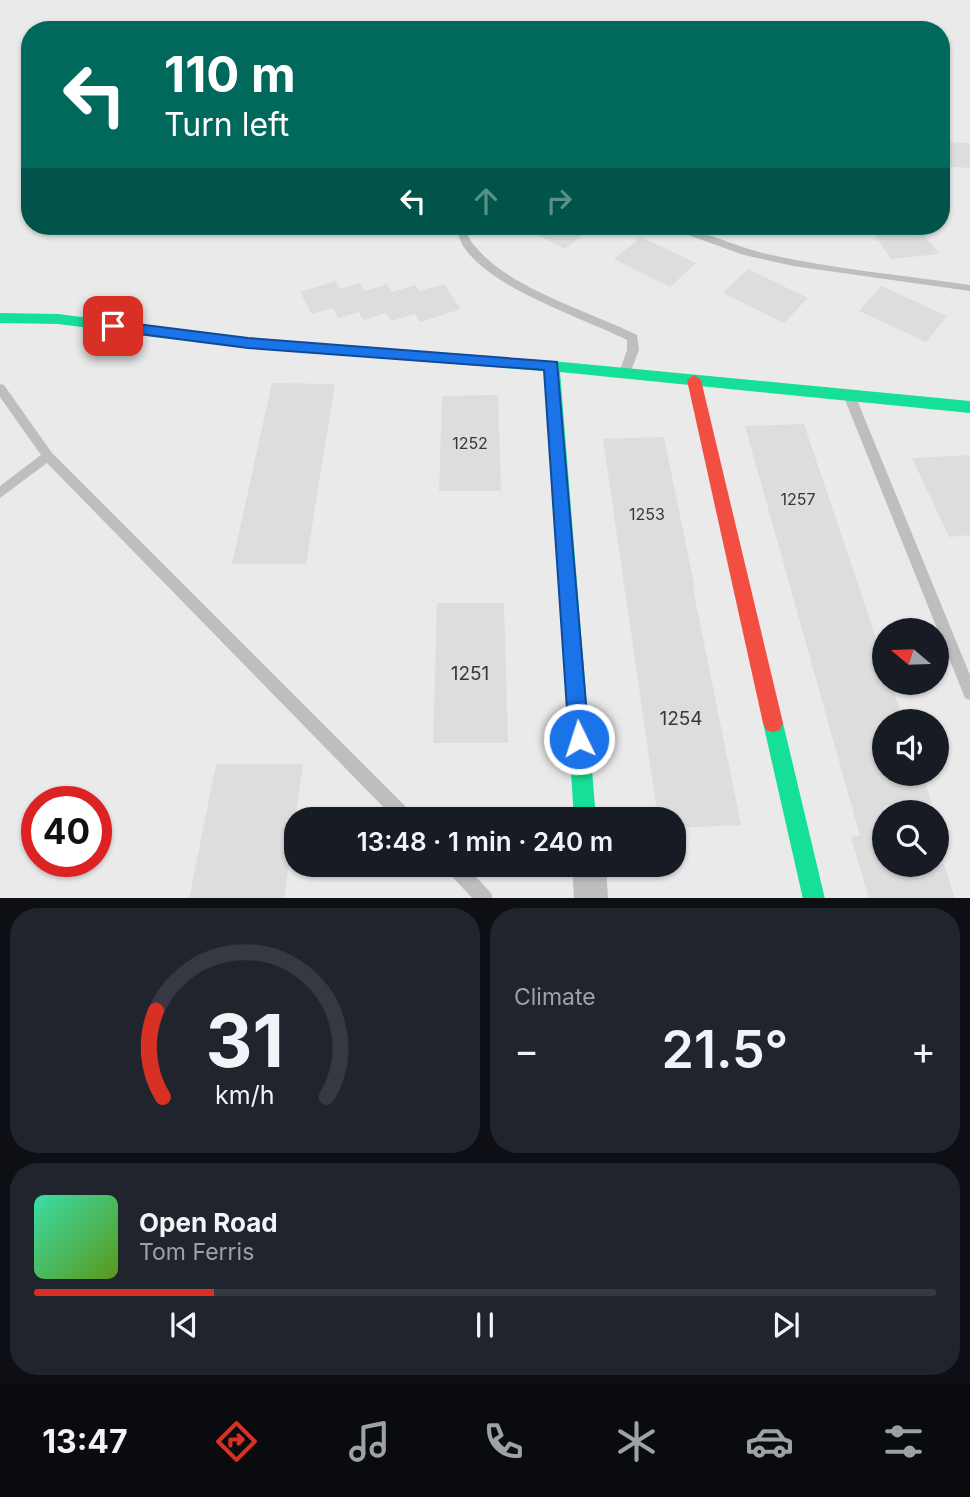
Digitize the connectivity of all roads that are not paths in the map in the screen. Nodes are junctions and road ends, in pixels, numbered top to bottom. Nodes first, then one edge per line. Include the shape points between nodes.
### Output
1 (461, 235) edge
2 (695, 235) edge
3 (970, 288) edge
4 (0, 318) edge
5 (551, 366) junction
6 (625, 373) junction
7 (694, 380) junction
8 (0, 388) edge
9 (849, 395) junction
10 (970, 407) edge
11 (48, 456) junction
12 (0, 493) edge
13 (970, 693) edge
14 (394, 807) edge
15 (584, 807) edge
16 (465, 877) edge
17 (590, 877) edge
18 (485, 898) edge
19 (591, 898) edge
20 (814, 898) edge

1 - 6 lane via 475,256 500,275 633,338
2 - 3 lane via 793,263
4 - 5 street via 58,319 248,343
5 - 6 street
5 - 15 street
6 - 7 street
7 - 9 street
7 - 20 street
8 - 11 lane
9 - 10 street
9 - 13 lane
11 - 12 lane
11 - 14 lane
16 - 18 lane
17 - 19 street

